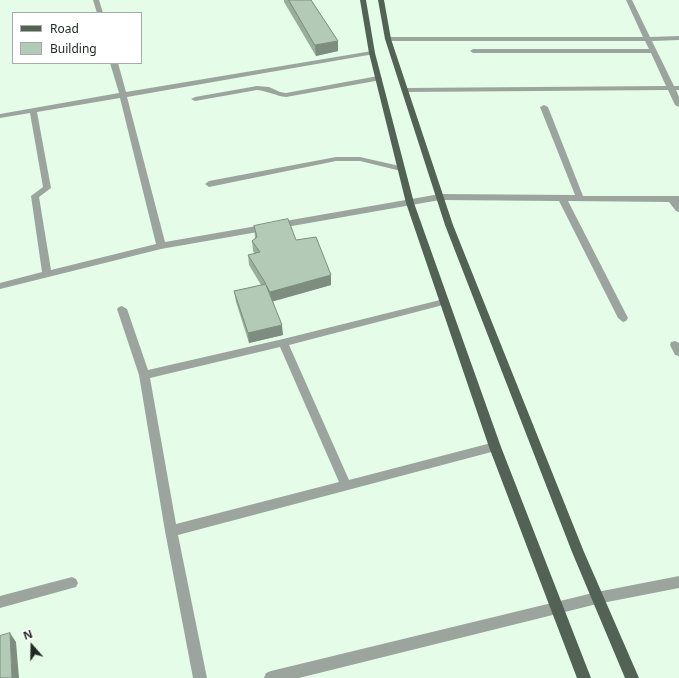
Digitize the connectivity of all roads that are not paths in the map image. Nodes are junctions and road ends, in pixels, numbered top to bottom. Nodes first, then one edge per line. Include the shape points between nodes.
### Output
1 (96, 0) edge
2 (363, 0) edge
3 (381, 0) edge
4 (629, 0) edge
5 (100, 12) edge
6 (647, 38) junction
7 (679, 38) edge
8 (388, 39) junction
9 (472, 51) dead end
10 (653, 51) junction
11 (372, 53) junction
12 (114, 64) edge
13 (378, 78) junction
14 (671, 88) junction
15 (679, 88) edge
16 (405, 90) junction
17 (123, 95) junction
18 (195, 99) dead end
19 (679, 105) edge
20 (544, 107) dead end
21 (32, 111) junction
22 (0, 116) edge
23 (401, 170) junction
24 (209, 184) dead end
25 (440, 198) junction
26 (562, 198) junction
27 (580, 198) junction
28 (675, 199) edge
29 (410, 203) junction
30 (679, 209) edge
31 (161, 246) junction
32 (46, 274) junction
33 (0, 286) edge
34 (444, 302) junction
35 (122, 309) dead end
36 (623, 318) dead end
37 (283, 343) junction
38 (144, 375) junction
39 (495, 447) junction
40 (346, 485) junction
41 (171, 531) junction
42 (679, 582) edge
43 (72, 583) dead end
44 (597, 598) junction
45 (0, 602) edge
46 (556, 608) junction
47 (200, 678) edge
48 (271, 678) edge
49 (584, 678) edge
50 (632, 678) edge

1 - 5 street
2 - 11 main road
3 - 8 main road
4 - 6 street
6 - 7 street
6 - 8 street
6 - 10 street
8 - 16 main road
9 - 10 street
10 - 14 street
11 - 13 main road
11 - 17 street
12 - 17 street
13 - 18 street via 286,94 257,88
13 - 23 main road
14 - 15 street
14 - 16 street
14 - 19 street
16 - 25 main road
17 - 21 street
17 - 31 street
20 - 27 street
21 - 22 street
21 - 32 street via 47,188 35,196
23 - 24 street via 360,159 336,159
23 - 29 main road
25 - 26 street
25 - 29 street
25 - 44 main road
26 - 27 street
26 - 36 street
27 - 28 street
28 - 30 street
29 - 31 street
29 - 34 main road
31 - 32 street
32 - 33 street
34 - 37 street
34 - 39 main road
35 - 38 street
37 - 38 street
37 - 40 street
38 - 41 street
39 - 40 street
39 - 46 main road
40 - 41 street
41 - 47 street
42 - 44 street
43 - 45 street
44 - 46 street
44 - 50 main road
46 - 48 street
46 - 49 main road

